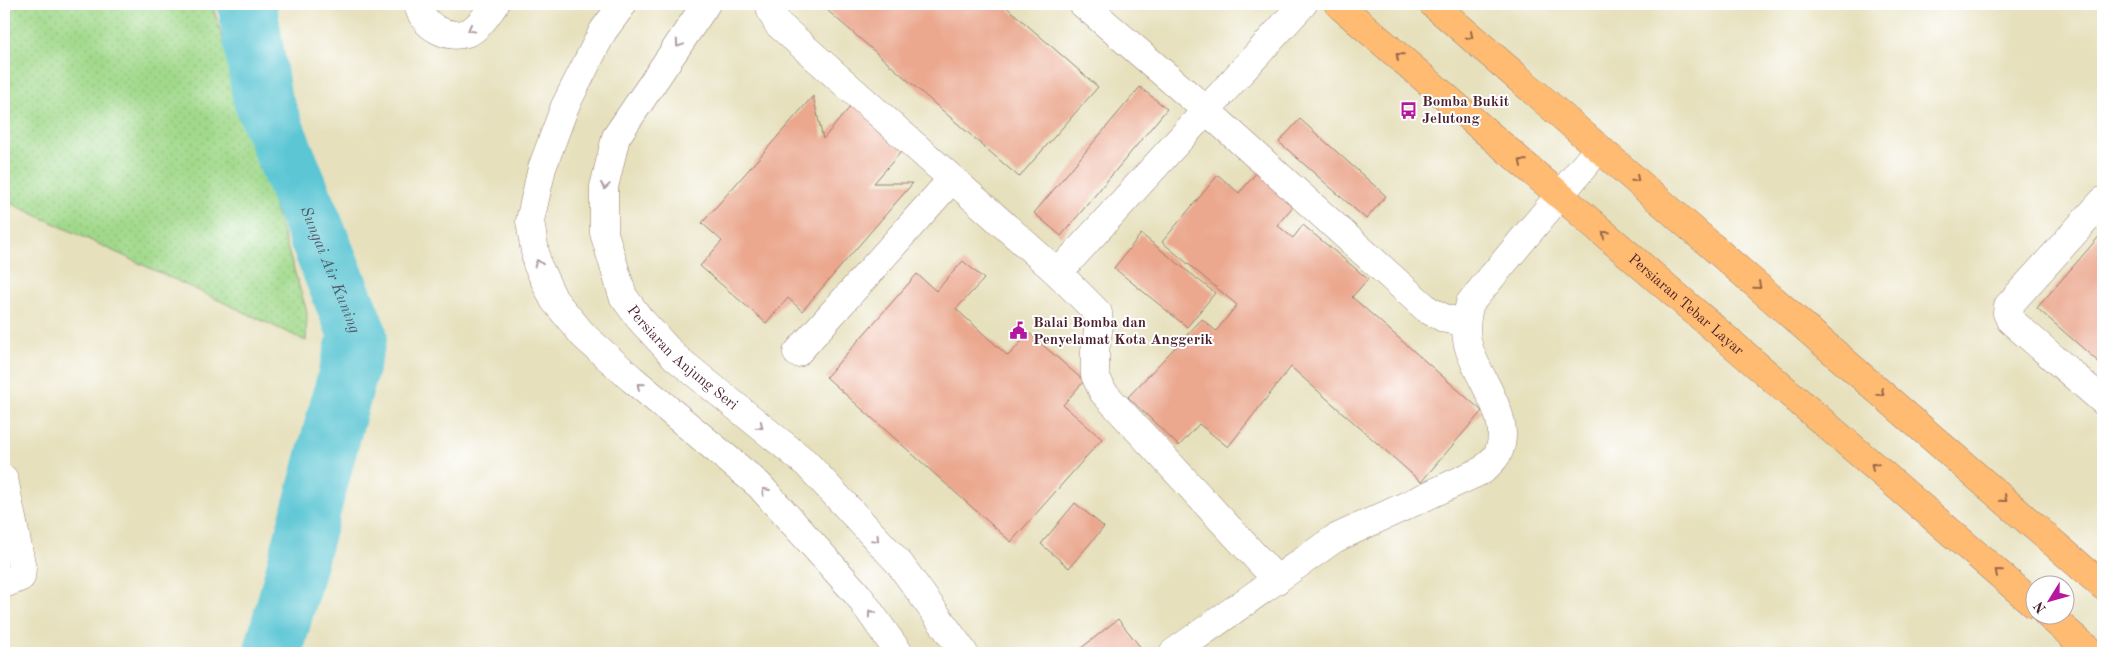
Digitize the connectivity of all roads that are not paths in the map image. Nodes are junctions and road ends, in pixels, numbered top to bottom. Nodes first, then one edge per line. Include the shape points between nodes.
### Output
1 (418, 4) edge
2 (495, 4) edge
3 (623, 4) edge
4 (706, 4) edge
5 (774, 4) edge
6 (1083, 4) edge
7 (1303, 4) edge
8 (1338, 4) edge
9 (1434, 4) edge
10 (1206, 110) junction
11 (1599, 148) junction
12 (952, 179) junction
13 (1559, 194) junction
14 (2103, 200) edge
15 (1058, 273) junction
16 (1465, 322) junction
17 (797, 353) dead end
18 (2103, 401) edge
19 (4, 485) edge
20 (1277, 580) junction
21 (4, 584) edge
22 (2103, 586) edge
23 (2024, 595) edge
24 (2059, 624) edge
25 (899, 653) edge
26 (964, 653) edge
27 (1173, 653) edge
28 (2092, 653) edge

2 -> 1 street via 470,32 454,35 427,23
25 -> 3 street via 858,595 759,485 584,336 554,300 537,264 530,221 542,168 565,106 603,31
4 -> 26 street, Persiaran Anjung Seri via 616,137 604,187 604,233 624,296 639,318 675,357 806,463 898,563
5 - 12 street via 771,11 778,24
6 - 10 street
7 - 10 street
13 -> 8 main road, Persiaran Tebar Layar
9 -> 11 main road
10 - 15 street
10 - 16 street via 1428,310 1446,319
11 - 13 street
11 -> 22 main road
12 - 15 street
12 - 17 street
13 - 16 street via 1470,302
23 -> 13 main road, Persiaran Tebar Layar
14 - 18 street via 2008,306 2007,313 2010,320
15 - 20 street via 1098,313 1095,375 1103,392
16 - 20 street via 1469,348 1502,421 1502,442 1498,454 1483,470 1334,539
19 - 21 street via 22,568 21,577
20 - 27 street
24 - 28 main road

